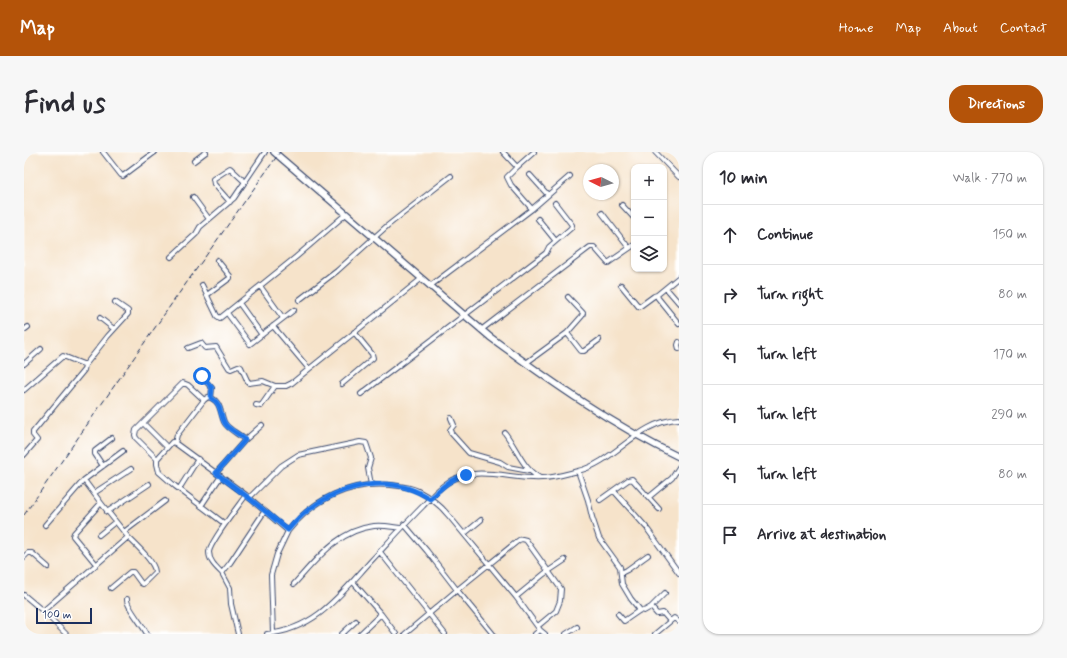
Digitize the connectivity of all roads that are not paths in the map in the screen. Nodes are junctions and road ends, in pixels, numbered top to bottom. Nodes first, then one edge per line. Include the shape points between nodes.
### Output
1 (103, 152) edge
2 (155, 152) edge
3 (206, 152) edge
4 (265, 152) edge
5 (274, 152) edge
6 (503, 152) edge
7 (534, 152) edge
8 (659, 153) edge
9 (148, 154) edge
10 (194, 161) dead end
11 (517, 167) junction
12 (678, 174) edge
13 (530, 175) dead end
14 (451, 176) dead end
15 (570, 176) dead end
16 (245, 182) junction
17 (548, 196) junction
18 (193, 197) dead end
19 (230, 202) junction
20 (555, 203) dead end
21 (622, 204) dead end
22 (532, 209) junction
23 (602, 213) dead end
24 (346, 214) junction
25 (631, 214) edge
26 (209, 219) junction
27 (538, 219) dead end
28 (374, 237) junction
29 (555, 240) junction
30 (629, 248) joint
31 (171, 257) dead end
32 (217, 260) dead end
33 (679, 277) edge
34 (421, 279) junction
35 (202, 285) dead end
36 (621, 285) dead end
37 (260, 286) junction
38 (430, 286) junction
39 (666, 288) junction
40 (207, 295) junction
41 (657, 296) junction
42 (568, 297) dead end
43 (299, 300) dead end
44 (115, 302) dead end
45 (239, 303) junction
46 (679, 303) edge
47 (294, 310) dead end
48 (227, 313) junction
49 (465, 315) junction
50 (100, 318) dead end
51 (283, 318) junction
52 (679, 324) edge
53 (273, 326) junction
54 (114, 329) junction
55 (482, 330) junction
56 (354, 332) junction
57 (567, 333) junction
58 (262, 335) junction
59 (598, 340) dead end
60 (679, 342) edge
61 (188, 348) dead end
62 (41, 349) dead end
63 (679, 349) edge
64 (526, 363) junction
65 (24, 364) edge
66 (85, 365) junction
67 (309, 369) junction
68 (202, 376) dead end
69 (342, 384) dead end
70 (275, 386) junction
71 (24, 390) edge
72 (361, 394) dead end
73 (211, 398) junction
74 (204, 400) junction
75 (256, 405) dead end
76 (451, 418) dead end
77 (679, 419) edge
78 (143, 423) junction
79 (262, 425) dead end
80 (505, 433) dead end
81 (637, 435) junction
82 (112, 438) dead end
83 (245, 440) junction
84 (174, 443) junction
85 (167, 447) junction
86 (123, 452) dead end
87 (24, 455) edge
88 (679, 457) edge
89 (157, 459) junction
90 (198, 459) junction
91 (103, 466) junction
92 (679, 467) edge
93 (131, 469) dead end
94 (529, 471) junction
95 (578, 471) junction
96 (216, 473) junction
97 (221, 476) junction
98 (540, 479) junction
99 (84, 480) junction
100 (149, 484) dead end
101 (371, 485) junction
102 (179, 489) junction
103 (614, 491) junction
104 (94, 493) junction
105 (247, 496) junction
106 (649, 497) junction
107 (430, 499) junction
108 (600, 500) dead end
109 (164, 501) dead end
110 (101, 503) junction
111 (201, 506) junction
112 (659, 509) dead end
113 (107, 512) junction
114 (264, 512) junction
115 (481, 520) dead end
116 (116, 522) junction
117 (225, 524) junction
118 (46, 525) dead end
119 (403, 526) junction
120 (288, 530) junction
121 (124, 532) junction
122 (464, 534) junction
123 (99, 535) dead end
124 (128, 537) junction
125 (380, 552) junction
126 (648, 555) dead end
127 (24, 557) edge
128 (565, 560) dead end
129 (96, 564) junction
130 (489, 564) junction
131 (48, 567) dead end
132 (548, 570) junction
133 (222, 573) junction
134 (621, 573) junction
135 (679, 573) edge
136 (353, 582) junction
137 (294, 584) dead end
138 (111, 588) dead end
139 (457, 590) junction
140 (665, 593) dead end
141 (24, 595) edge
142 (516, 597) junction
143 (127, 599) dead end
144 (651, 607) junction
145 (640, 610) junction
146 (43, 611) junction
147 (381, 614) junction
148 (429, 614) junction
149 (618, 614) dead end
150 (356, 621) dead end
151 (670, 621) junction
152 (679, 622) edge
153 (538, 626) junction
154 (578, 627) dead end
155 (540, 630) junction
156 (276, 633) edge
157 (66, 634) edge
158 (147, 634) edge
159 (236, 634) edge
160 (267, 634) edge
161 (342, 634) edge
162 (360, 634) edge
163 (396, 634) edge
164 (405, 634) edge
165 (445, 634) edge
166 (493, 634) edge
167 (535, 634) edge
168 (545, 634) edge
169 (566, 634) edge
170 (655, 634) edge

1 - 9 street via 123,176
2 - 9 street
3 - 10 street
4 - 16 street
5 - 24 main road
6 - 11 street
7 - 11 street
8 - 12 street
11 - 22 street via 508,176 508,181
13 - 17 street
14 - 28 street
15 - 17 street
16 - 19 street
16 - 19 street via 230,168 213,179 214,184
17 - 22 street
18 - 26 street
19 - 26 street
20 - 29 street via 572,225
21 - 25 street
22 - 38 street
23 - 30 street
24 - 28 main road
24 - 37 street
26 - 31 street
27 - 29 street
28 - 34 main road
28 - 43 street via 337,271
29 - 49 street via 544,254
30 - 55 street via 608,263 594,247 590,247
32 - 40 street via 230,277
33 - 39 street
34 - 38 main road
34 - 56 street
35 - 40 street
36 - 41 street via 639,307
37 - 45 street
37 - 51 street
38 - 49 main road
39 - 41 street
39 - 46 street
40 - 48 street via 218,318
41 - 52 street
42 - 57 street via 583,315
44 - 54 street via 128,312
45 - 48 street
45 - 58 street
47 - 51 street
48 - 58 street via 250,344
49 - 55 main road
49 - 72 street
50 - 54 street
51 - 53 street
53 - 58 street
53 - 67 street
54 - 66 street
55 - 64 main road
56 - 67 street
56 - 69 street via 373,358
57 - 59 street via 581,351
57 - 64 street
60 - 63 street
61 - 70 street via 201,343 205,348 215,346 229,368 241,367 248,383 263,381
62 - 65 street
64 - 81 main road
66 - 71 street via 63,356
66 - 87 street via 84,370 33,432 37,440
67 - 70 street via 286,386
68 - 73 street via 212,388
70 - 75 street via 261,406
73 - 74 street
73 - 83 street via 220,406 226,425
74 - 78 street via 183,383
74 - 84 street via 176,435
76 - 94 street via 454,425 450,433 468,452 508,467
77 - 81 street via 665,421
78 - 85 street
78 - 89 street via 136,430 135,436
79 - 83 street
80 - 94 street
81 - 88 main road
81 - 95 street via 593,466
82 - 91 street via 95,451
83 - 96 street
84 - 85 street
84 - 90 street
85 - 89 street
86 - 91 street
89 - 102 street via 159,472
90 - 96 street
90 - 102 street
91 - 99 street
92 - 106 street via 672,478
93 - 104 street
94 - 98 street
95 - 98 street
95 - 134 street via 599,538 620,567
96 - 97 street
97 - 105 street
97 - 111 street
98 - 107 street via 466,475 451,480
99 - 104 street
99 - 118 street
100 - 113 street
101 - 105 street via 368,468 371,456 366,443 360,442 298,455 281,466
101 - 107 street via 412,489
101 - 120 street via 332,494
102 - 111 street
103 - 106 street via 632,479
103 - 108 street
103 - 135 street via 647,528
104 - 110 street
105 - 114 street
105 - 117 street
106 - 112 street
107 - 119 street
107 - 122 street via 443,509
109 - 121 street
110 - 113 street
110 - 129 street via 73,536
111 - 117 street
113 - 116 street
114 - 120 street
114 - 133 street
115 - 122 street
116 - 121 street
116 - 123 street
117 - 133 street via 209,551 213,563
119 - 125 street
119 - 137 street via 374,526 343,536
119 - 139 street via 427,551
120 - 156 street via 271,575
121 - 124 street
122 - 130 street
124 - 129 street
124 - 138 street via 156,571 143,584 133,572 130,572
125 - 136 street
125 - 148 street
126 - 134 street
127 - 131 street via 32,553
128 - 132 street
129 - 146 street
130 - 132 street via 522,539 526,540
130 - 139 street
130 - 142 street
132 - 142 street
132 - 153 street via 560,587 560,601 556,611
133 - 159 street via 229,585
134 - 145 street via 623,586
136 - 147 street
136 - 156 street via 323,612 301,625
139 - 148 street
139 - 166 street
140 - 144 street
141 - 146 street
142 - 153 street
143 - 158 street via 127,604
144 - 145 street via 644,611
144 - 151 street via 657,614 662,613
145 - 149 street via 624,621
146 - 157 street
147 - 162 street
147 - 163 street
148 - 164 street
148 - 165 street
150 - 161 street
151 - 152 street via 675,618
151 - 170 street
153 - 155 street
154 - 169 street
155 - 167 street
155 - 168 street
156 - 160 street

